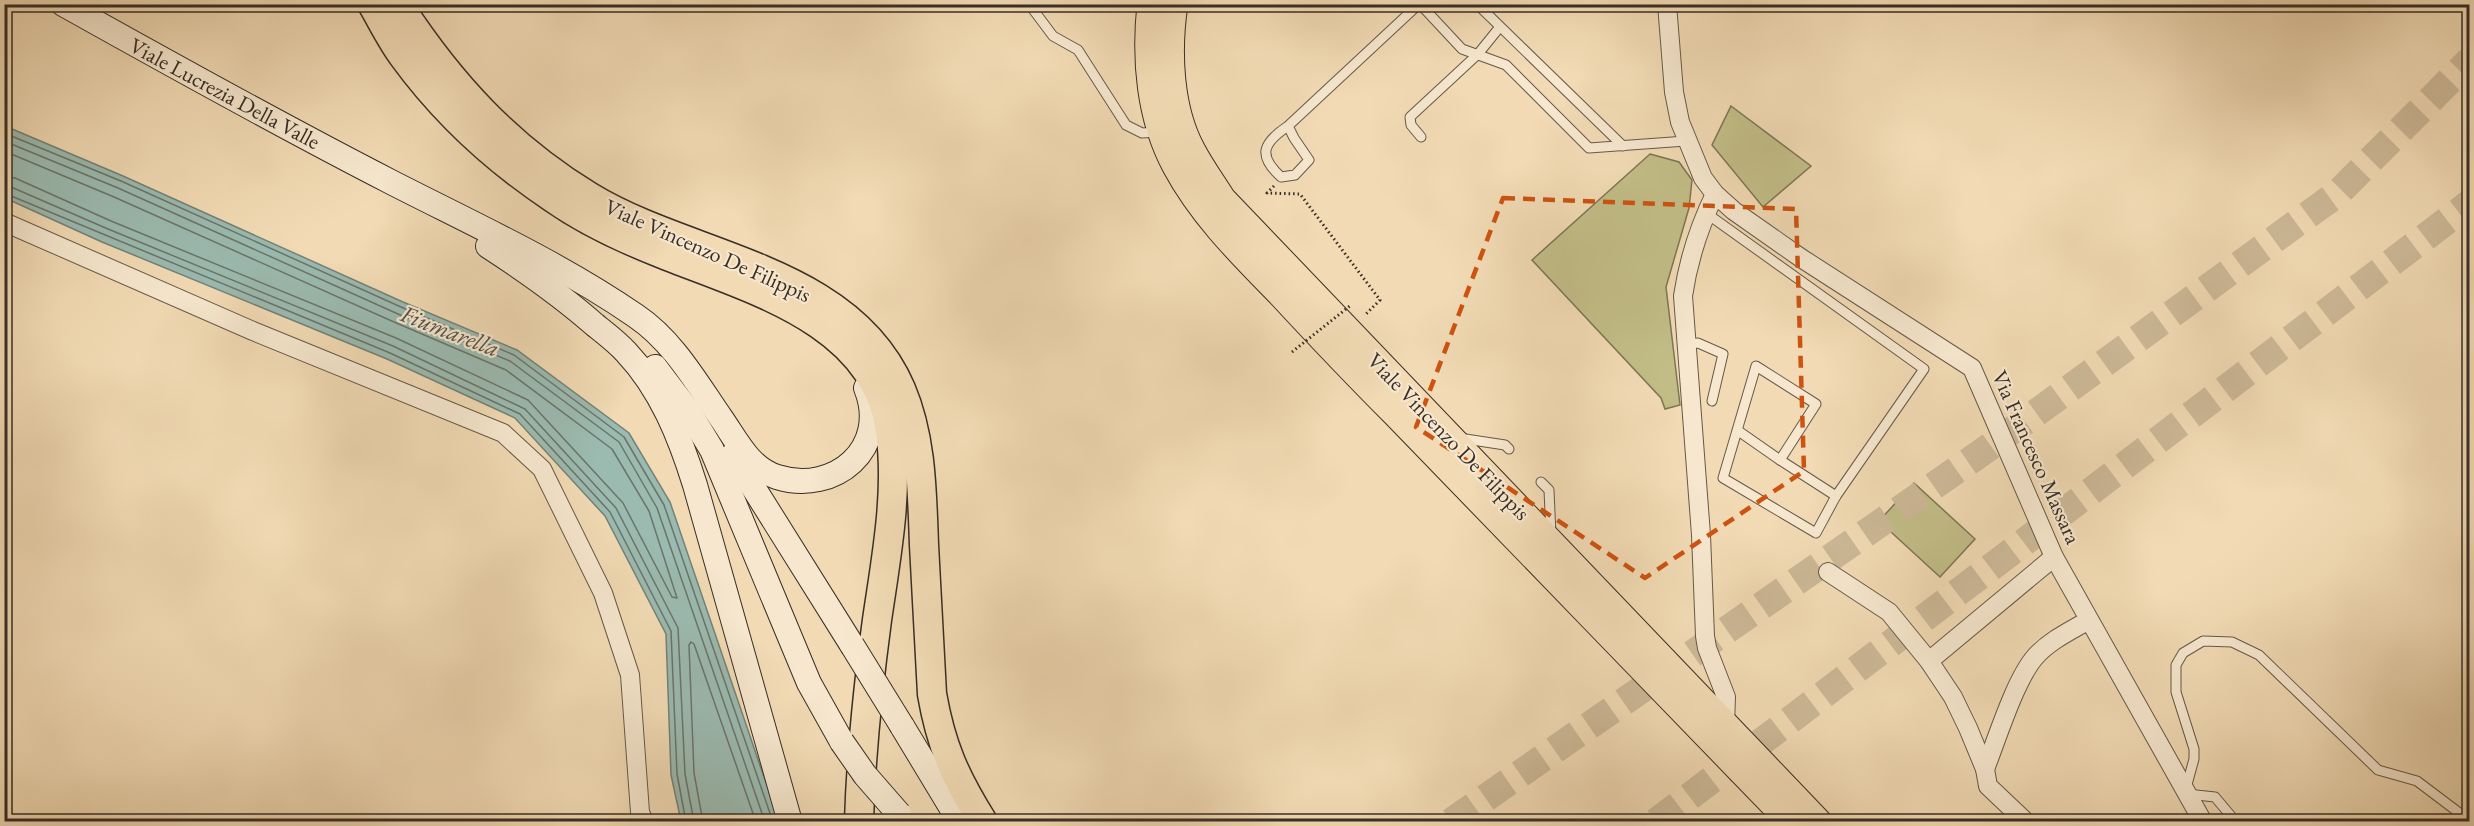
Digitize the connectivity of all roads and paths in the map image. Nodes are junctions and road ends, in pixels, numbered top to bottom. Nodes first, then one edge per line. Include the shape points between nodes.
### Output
1 (63, 4) edge
2 (372, 4) edge
3 (398, 4) edge
4 (1029, 4) edge
5 (1151, 4) edge
6 (1174, 4) edge
7 (1419, 4) edge
8 (1477, 4) edge
9 (1667, 4) edge
10 (1499, 28) junction
11 (1478, 54) junction
12 (1288, 126) junction
13 (1162, 131) junction
14 (1421, 136) dead end
15 (1686, 141) junction
16 (1623, 146) junction
17 (388, 181) junction
18 (1278, 182) dead end
19 (1715, 194) junction
20 (1706, 213) junction
21 (4, 222) edge
22 (503, 255) junction
23 (596, 291) junction
24 (795, 298) junction
25 (1686, 345) junction
26 (1292, 352) dead end
27 (1712, 401) dead end
28 (1737, 430) junction
29 (1449, 436) junction
30 (1509, 449) dead end
31 (1780, 459) junction
32 (1541, 482) dead end
33 (1836, 496) junction
34 (1551, 543) junction
35 (2054, 557) junction
36 (1828, 572) dead end
37 (2089, 620) junction
38 (1929, 661) junction
39 (1725, 725) junction
40 (1985, 769) junction
41 (2186, 792) junction
42 (902, 818) edge
43 (2469, 821) edge
44 (644, 822) edge
45 (790, 822) edge
46 (858, 822) edge
47 (871, 822) edge
48 (960, 822) edge
49 (983, 822) edge
50 (1791, 822) edge
51 (1818, 822) edge
52 (2026, 822) edge
53 (2203, 822) edge
54 (2236, 822) edge

1 - 17 main road, Viale Lucrezia Della Valle
2 - 24 highway, Viale Vincenzo De Filippis via 402,55 447,109 497,156 553,198 620,237 759,292
3 - 24 highway, Viale Vincenzo De Filippis via 462,92 519,146 562,178 626,215 716,250
4 - 13 lane via 1053,36 1078,50 1130,128 1142,133
5 - 13 main road, Viale Vincenzo De Filippis via 1151,88
6 - 29 main road, Viale Vincenzo De Filippis via 1172,61 1177,106 1192,150 1222,199
7 - 11 lane via 1462,49
7 - 12 lane
8 - 10 lane
9 - 15 street, Via Francesco Massara via 1674,92
10 - 11 lane
10 - 16 lane
11 - 14 lane via 1410,117 1411,125
11 - 16 lane via 1506,65 1589,148
12 - 12 lane via 1266,146 1269,167 1281,177 1295,175 1309,160
13 - 50 main road, Viale Vincenzo De Filippis via 1175,164 1198,203 1225,236
15 - 16 lane
15 - 19 street, Via Francesco Massara
17 - 22 main road, Viale Lucrezia Della Valle
17 - 23 main road, Viale Lucrezia Della Valle
18 - 26 path, bridge via 1267,193 1300,195 1380,300 1363,317 1351,305
19 - 20 street
19 - 35 street, Via Francesco Massara via 1801,258 1972,368
20 - 25 street via 1684,289
20 - 33 lane via 1924,369
21 - 44 street via 253,331 503,433 542,469 603,593 630,675 640,812
22 - 42 main road, bridge via 553,279 607,317 649,359 689,412 719,467 809,683 842,742
22 - 45 main road via 626,351 645,375 681,441
23 - 24 main road via 658,333 756,466 778,477 818,479 844,469 862,452 871,432 872,409 864,383
23 - 48 main road, bridge via 631,322 686,385 723,438
24 - 46 highway, Viale Vincenzo De Filippis via 854,354 880,398 890,428 891,501 862,746
24 - 47 main road via 839,321 875,362 895,402 904,435 907,475 883,669
24 - 49 highway, Viale Vincenzo De Filippis via 849,319 891,369 901,390 920,467 936,719 953,771
25 - 27 lane via 1698,343 1723,354
25 - 39 street via 1705,636 1726,697
28 - 31 lane
28 - 31 lane via 1756,366 1816,404
28 - 33 lane via 1723,478 1816,533
29 - 30 lane via 1505,445
29 - 34 main road, Viale Vincenzo De Filippis
31 - 33 lane
32 - 34 lane via 1549,490
34 - 39 main road, Viale Vincenzo De Filippis
35 - 37 street, Via Francesco Massara
35 - 38 street
36 - 38 street via 1888,612
37 - 40 street via 2049,644 2024,672
37 - 41 street, Via Francesco Massara
38 - 40 street via 1953,697
39 - 51 main road, Viale Vincenzo De Filippis
40 - 52 street via 1988,786
41 - 43 lane via 2194,749 2176,692 2176,664 2190,647 2216,640 2232,642 2259,655 2378,770 2417,781
41 - 53 street, Via Francesco Massara
41 - 54 lane via 2215,797

